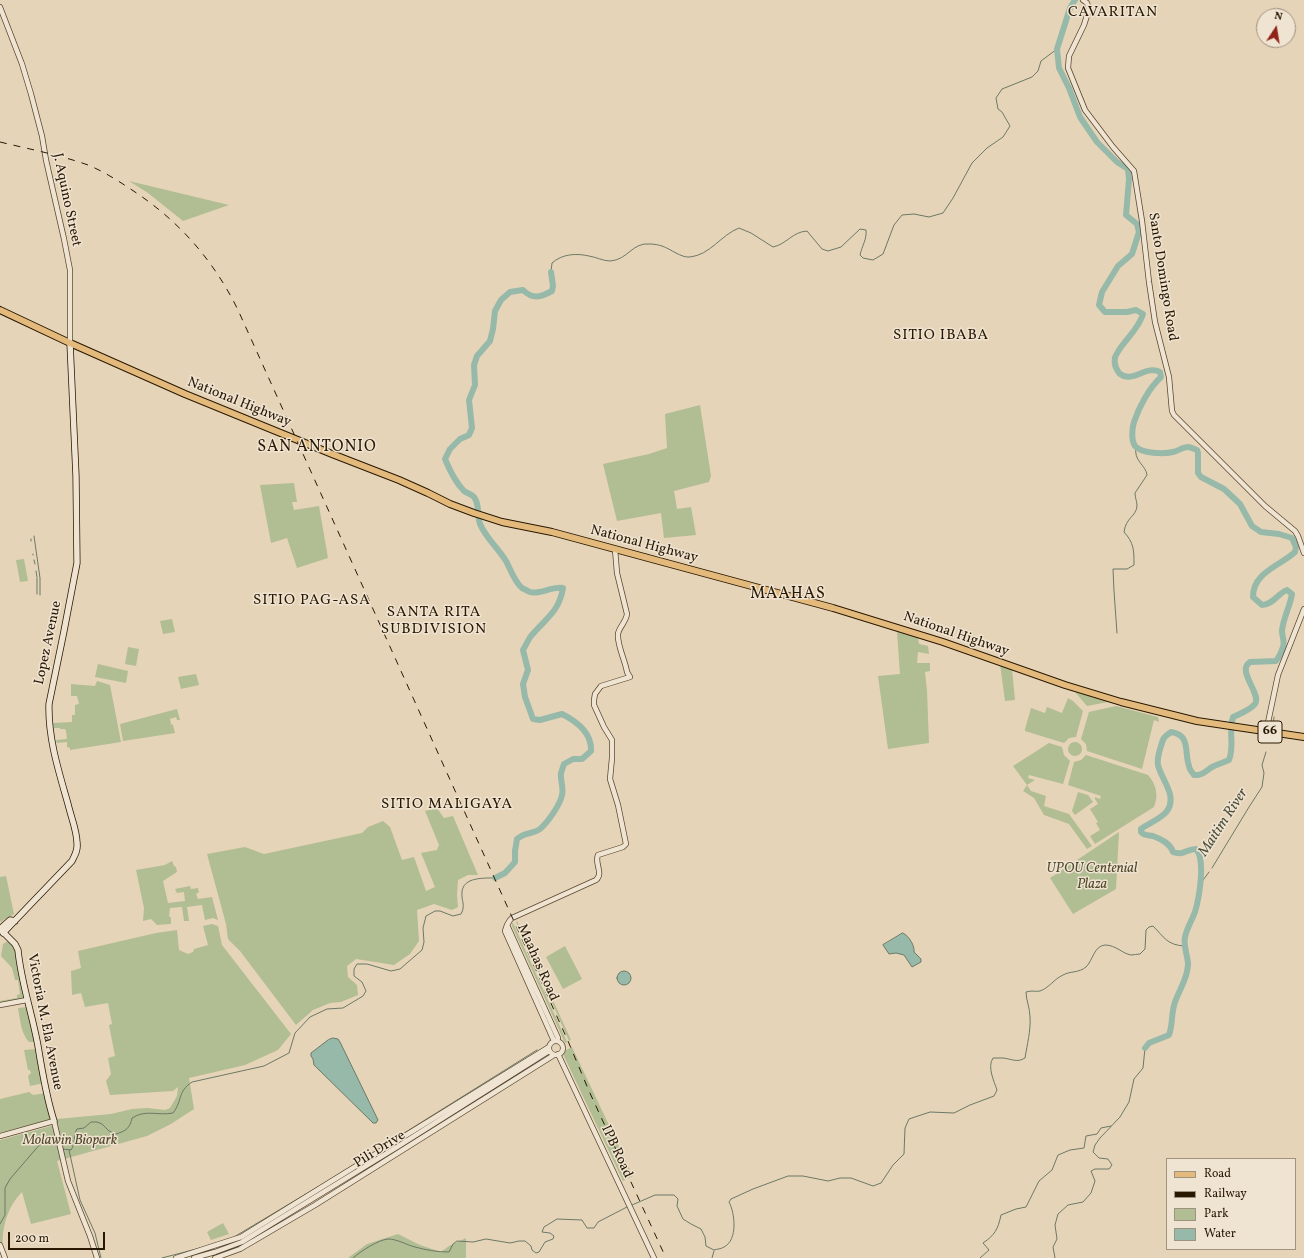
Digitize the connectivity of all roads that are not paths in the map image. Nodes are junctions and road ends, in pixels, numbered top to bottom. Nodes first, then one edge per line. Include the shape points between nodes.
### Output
1 (1084, 0) edge
2 (0, 6) edge
3 (0, 310) edge
4 (70, 343) junction
5 (615, 549) junction
6 (1304, 553) edge
7 (1304, 609) edge
8 (1266, 732) junction
9 (1304, 738) edge
10 (1, 930) edge
11 (27, 1000) junction
12 (0, 1005) edge
13 (556, 1041) junction
14 (549, 1049) junction
15 (556, 1054) junction
16 (54, 1121) junction
17 (0, 1136) edge
18 (0, 1245) edge
19 (5, 1258) edge
20 (97, 1258) edge
21 (176, 1258) edge
22 (194, 1258) edge
23 (215, 1258) edge
24 (654, 1258) edge

1 - 6 street, Santo Domingo Road via 1089,9 1070,56 1068,68 1085,110 1134,171 1149,282 1169,377 1172,411 1240,482 1295,531
2 - 4 street, J. Aquino Street via 22,64 42,136 70,270
3 - 4 main road, National Highway / 66
4 - 5 main road, National Highway / 66 via 185,394 428,492 450,504 502,522
4 - 10 main road, Lopez Avenue via 77,563 48,716 51,740 73,822 77,849 72,861 15,921
5 - 8 main road, National Highway / 66 via 785,594 881,623 1121,702 1179,717
5 - 13 street, Maahas Road via 617,573 627,614 618,636 630,677 601,686 595,694 594,705 612,740 610,779 626,844 598,855 600,874 596,880 512,918 508,925 558,1038
7 - 8 street via 1278,674
8 - 9 main road, National Highway / 66
10 - 11 main road, Victoria M. Ela Avenue via 18,950
11 - 12 street
11 - 16 main road, Victoria M. Ela Avenue
13 - 14 street via 551,1043
13 - 15 street via 561,1043 563,1048 562,1052
14 - 15 street
14 - 21 street via 241,1237
14 - 22 street via 248,1239
15 - 23 street, Pili Drive via 303,1212 240,1249
15 - 24 street, IPB Road
16 - 17 street
16 - 20 street via 68,1181
18 - 19 street

